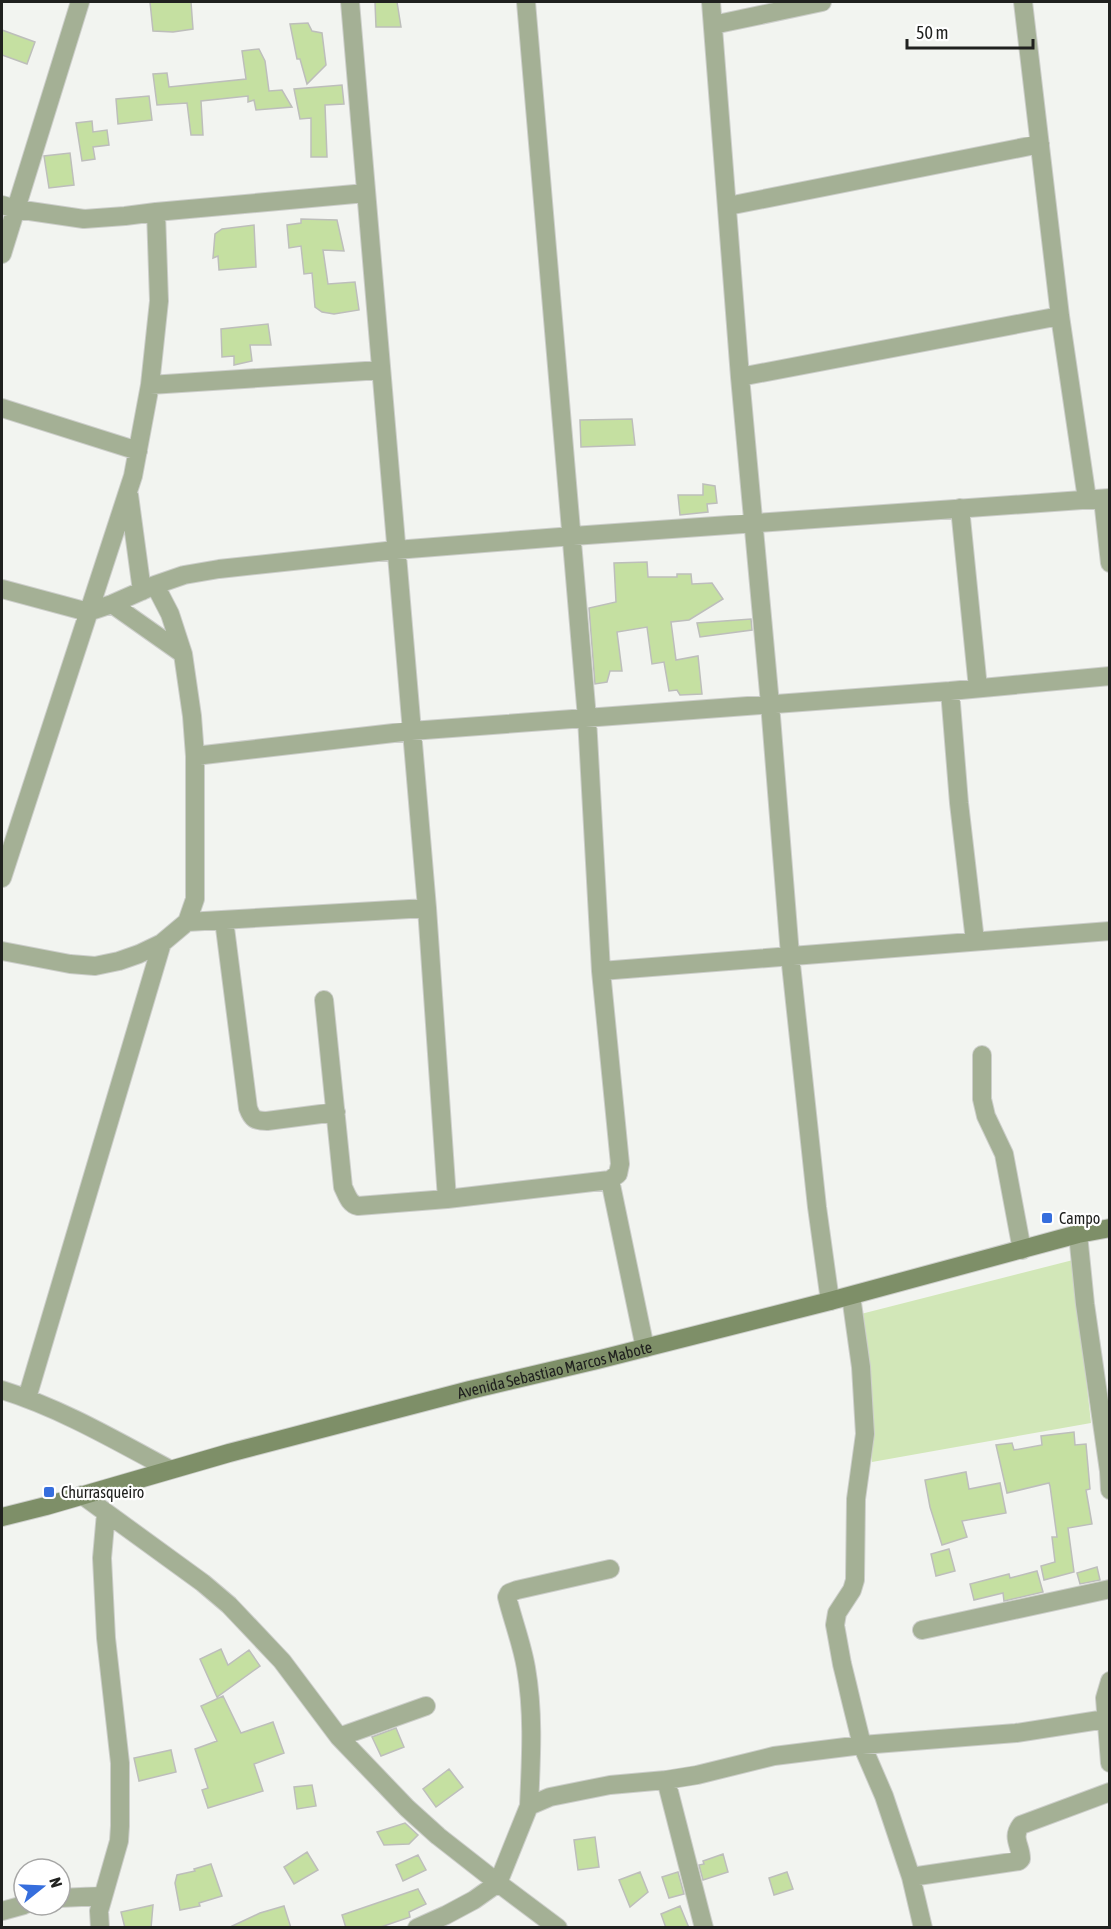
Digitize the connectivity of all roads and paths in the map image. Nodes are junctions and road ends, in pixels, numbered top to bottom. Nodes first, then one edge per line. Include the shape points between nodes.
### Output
1 (80, 2) edge
2 (350, 2) edge
3 (526, 2) edge
4 (711, 2) edge
5 (822, 2) edge
6 (1023, 2) edge
7 (713, 26) junction
8 (1040, 144) junction
9 (366, 193) junction
10 (728, 206) junction
11 (9, 207) edge
12 (156, 212) junction
13 (2, 254) edge
14 (1060, 316) junction
15 (381, 370) junction
16 (740, 377) junction
17 (150, 385) junction
18 (2, 408) edge
19 (138, 451) junction
20 (128, 490) junction
21 (1100, 499) edge
22 (960, 508) junction
23 (754, 523) junction
24 (573, 536) junction
25 (396, 550) junction
26 (1110, 563) edge
27 (148, 588) junction
28 (2, 589) edge
29 (112, 604) junction
30 (88, 612) junction
31 (183, 654) junction
32 (1110, 676) edge
33 (978, 688) junction
34 (950, 691) junction
35 (770, 704) junction
36 (588, 718) junction
37 (411, 731) junction
38 (195, 756) junction
39 (2, 878) edge
40 (427, 908) junction
41 (224, 920) junction
42 (187, 922) junction
43 (1110, 931) edge
44 (975, 941) junction
45 (162, 943) junction
46 (2, 951) edge
47 (790, 955) junction
48 (601, 971) junction
49 (324, 1000) dead end
50 (982, 1055) dead end
51 (336, 1112) junction
52 (610, 1180) junction
53 (447, 1198) junction
54 (1110, 1228) edge
55 (1078, 1234) junction
56 (1022, 1250) junction
57 (851, 1296) junction
58 (830, 1301) junction
59 (645, 1348) junction
60 (2, 1390) edge
61 (27, 1398) junction
62 (169, 1469) junction
63 (1109, 1471) edge
64 (1110, 1490) edge
65 (82, 1495) junction
66 (106, 1513) junction
67 (2, 1516) edge
68 (610, 1569) dead end
69 (1110, 1590) edge
70 (922, 1630) dead end
71 (1110, 1681) edge
72 (426, 1706) dead end
73 (1106, 1719) junction
74 (339, 1737) junction
75 (862, 1745) junction
76 (1110, 1763) edge
77 (666, 1780) junction
78 (1110, 1792) edge
79 (529, 1806) junction
80 (911, 1877) junction
81 (498, 1883) junction
82 (102, 1896) junction
83 (72, 1897) edge
84 (100, 1928) edge
85 (417, 1928) edge
86 (558, 1928) edge
87 (705, 1928) edge
88 (923, 1928) edge

1 - 11 street
2 - 9 street
3 - 24 street
4 - 7 street
5 - 7 street
6 - 8 street
7 - 10 street
8 - 10 street
8 - 14 street
9 - 12 street
9 - 15 street
10 - 16 street
11 - 12 street via 84,219
11 - 13 street
12 - 17 street via 159,301
14 - 16 street
14 - 21 street
15 - 17 street
15 - 25 street
16 - 23 street
17 - 19 street
18 - 19 street
19 - 20 street
20 - 27 street
20 - 30 street
21 - 22 street
21 - 26 street
22 - 23 street
22 - 33 street
23 - 24 street
23 - 35 street
24 - 25 street
24 - 36 street
25 - 27 street via 219,569 184,575
25 - 37 street
27 - 29 street
27 - 31 street via 170,614
28 - 30 street
29 - 30 street
29 - 31 street
30 - 39 street
31 - 38 street
32 - 33 street
33 - 34 street
34 - 35 street
34 - 44 street via 958,803
35 - 36 street
35 - 47 street
36 - 37 street
36 - 48 street
37 - 38 street
37 - 40 street
38 - 42 street via 195,899
40 - 41 street
40 - 53 street
41 - 42 street
41 - 51 street via 251,1118 267,1121
42 - 45 street
43 - 44 street
44 - 47 street
45 - 46 street via 119,961 95,966
45 - 61 street
47 - 48 street
47 - 58 street
48 - 52 street via 620,1164 618,1174
49 - 51 street
50 - 56 street via 982,1099 1004,1154
51 - 53 street via 343,1187 352,1204 369,1206
52 - 53 street
52 - 59 street
54 - 55 main road, Avenida Sebastiao Marcos Mabote
55 - 56 main road, Avenida Sebastiao Marcos Mabote
55 - 63 street
56 - 57 main road, Avenida Sebastiao Marcos Mabote
57 - 58 main road, Avenida Sebastiao Marcos Mabote
57 - 75 street via 865,1434 856,1499 855,1580 835,1625
58 - 59 main road, Avenida Sebastiao Marcos Mabote
59 - 62 main road, Avenida Sebastiao Marcos Mabote
60 - 61 street
61 - 62 street
62 - 65 main road, Avenida Sebastiao Marcos Mabote
63 - 64 street
65 - 66 street
65 - 67 main road, Avenida Sebastiao Marcos Mabote
66 - 74 street via 229,1605 282,1661
66 - 82 street via 102,1569 120,1763 120,1827
68 - 79 street via 517,1590 507,1597 522,1648 530,1700
69 - 70 street
71 - 73 street via 1105,1698
72 - 74 street
73 - 75 street via 1016,1733
73 - 76 street
74 - 81 street via 407,1808
75 - 77 street via 774,1756
75 - 80 street
77 - 79 street via 610,1785 550,1797
77 - 87 street
78 - 80 street via 1021,1825 1015,1837 1021,1853 1018,1861
79 - 81 street
80 - 88 street
81 - 85 street via 474,1900
81 - 86 street
82 - 83 street
82 - 84 street

